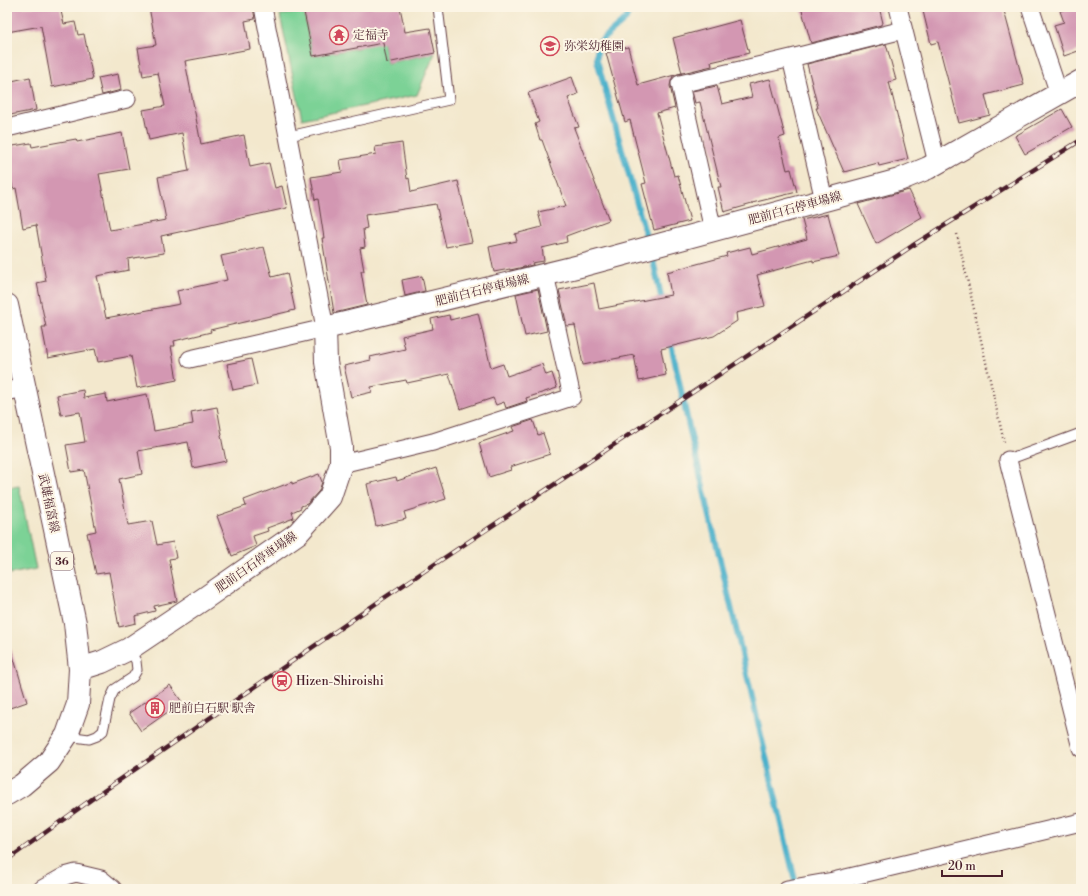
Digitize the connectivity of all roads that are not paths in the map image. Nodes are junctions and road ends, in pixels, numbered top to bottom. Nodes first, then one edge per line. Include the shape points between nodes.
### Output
1 (263, 7) edge
2 (438, 7) edge
3 (898, 7) edge
4 (1030, 7) edge
5 (903, 30) junction
6 (791, 58) junction
7 (1081, 81) edge
8 (1059, 94) junction
9 (127, 99) dead end
10 (7, 128) edge
11 (288, 136) junction
12 (937, 164) junction
13 (824, 200) junction
14 (713, 230) junction
15 (545, 274) junction
16 (7, 304) edge
17 (325, 328) junction
18 (190, 359) dead end
19 (16, 390) edge
20 (1081, 434) edge
21 (1008, 460) joint
22 (341, 464) junction
23 (129, 649) junction
24 (80, 669) junction
25 (67, 736) junction
26 (1081, 748) edge
27 (7, 794) edge
28 (1081, 822) edge
29 (793, 888) edge
30 (42, 889) edge
31 (113, 889) edge

1 - 11 street
2 - 11 lane via 449,100
3 - 5 street
4 - 8 street
5 - 6 street
5 - 12 street
6 - 13 street
6 - 14 street via 680,84
7 - 8 main road, 肥前白石停車場線
8 - 12 main road, 肥前白石停車場線
9 - 10 street
11 - 17 street
12 - 13 main road, 肥前白石停車場線 via 899,180
13 - 14 main road, 肥前白石停車場線
14 - 15 main road, 肥前白石停車場線
15 - 17 main road, 肥前白石停車場線
15 - 22 street via 572,397 433,442
16 - 19 main road, 武雄福富線 / 36
17 - 18 street
17 - 22 main road, 肥前白石停車場線 via 326,362 341,447
19 - 24 main road, 武雄福富線 / 36 via 75,623
20 - 21 lane
21 - 26 street
22 - 23 main road, 肥前白石停車場線 via 330,497 298,533
23 - 24 main road, 肥前白石停車場線
23 - 25 lane via 136,661 137,670 110,698 103,731 89,739
24 - 25 main road, 武雄福富線 / 36 via 78,704
25 - 27 main road, 武雄福富線 / 36 via 49,762
28 - 29 street via 833,881
30 - 31 street via 76,873 101,879

